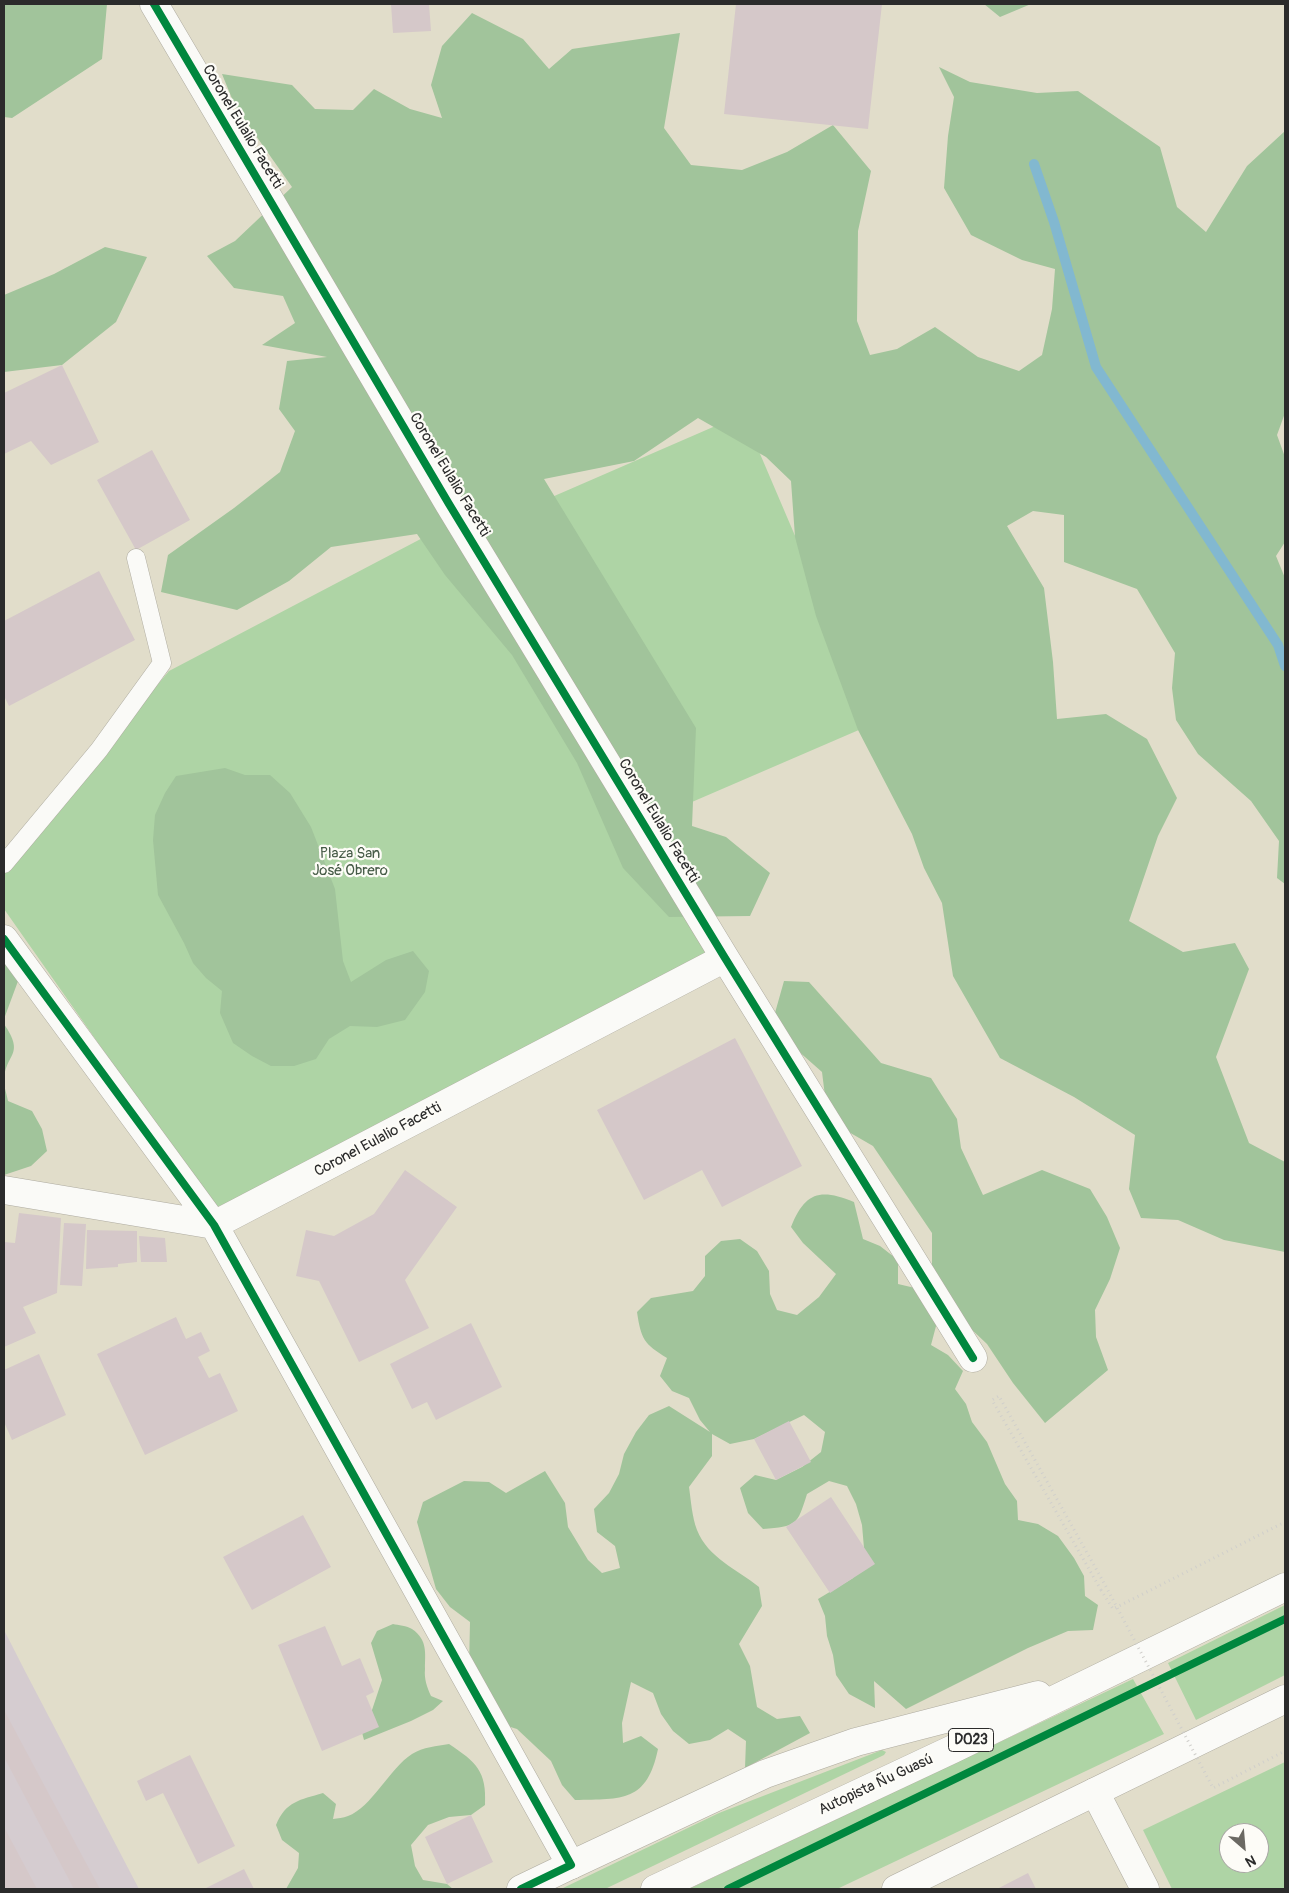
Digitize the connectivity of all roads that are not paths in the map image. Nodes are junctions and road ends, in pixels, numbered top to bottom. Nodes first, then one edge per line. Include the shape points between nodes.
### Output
1 (154, 4) edge
2 (136, 558) dead end
3 (4, 864) edge
4 (4, 939) edge
5 (725, 958) junction
6 (4, 1190) edge
7 (214, 1226) junction
8 (973, 1358) dead end
9 (1285, 1587) edge
10 (1092, 1681) junction
11 (1285, 1699) edge
12 (1095, 1792) junction
13 (571, 1865) junction
14 (521, 1889) edge
15 (654, 1889) edge
16 (896, 1889) edge
17 (1145, 1889) edge

1 - 5 main road, Coronel Eulalio Facetti via 444,496
2 - 3 lane via 162,663 99,750
4 - 7 main road
5 - 7 main road, Coronel Eulalio Facetti
5 - 8 main road
6 - 7 main road
7 - 13 main road
9 - 10 main road, Autopista Ñu Guasú / D023
10 - 13 main road via 856,1742 774,1771
10 - 15 main road, Autopista Ñu Guasú / D023
11 - 12 main road
12 - 16 main road
12 - 17 main road
13 - 14 main road

